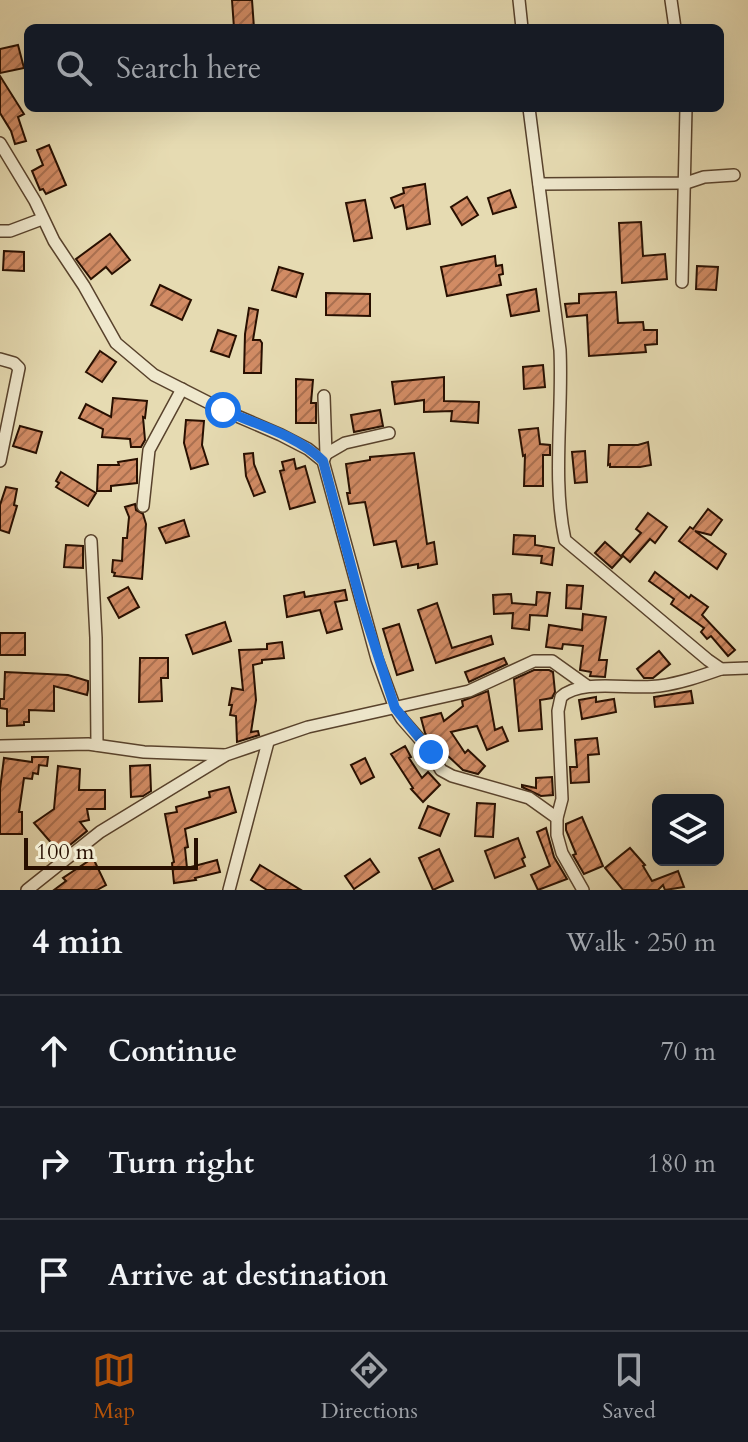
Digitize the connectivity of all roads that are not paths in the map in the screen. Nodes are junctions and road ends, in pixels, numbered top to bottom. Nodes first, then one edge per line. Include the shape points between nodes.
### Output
1 (519, 0) edge
2 (671, 0) edge
3 (522, 24) edge
4 (674, 24) edge
5 (530, 112) edge
6 (686, 112) edge
7 (0, 143) edge
8 (734, 175) dead end
9 (686, 183) junction
10 (539, 184) junction
11 (42, 219) junction
12 (0, 231) edge
13 (682, 282) dead end
14 (0, 359) edge
15 (182, 389) junction
16 (324, 396) dead end
17 (389, 433) dead end
18 (324, 458) junction
19 (0, 461) edge
20 (143, 506) dead end
21 (91, 541) dead end
22 (748, 668) edge
23 (721, 669) junction
24 (587, 686) junction
25 (395, 708) junction
26 (268, 742) junction
27 (97, 745) junction
28 (0, 746) edge
29 (226, 755) junction
30 (557, 818) junction
31 (27, 890) edge
32 (229, 890) edge
33 (583, 890) edge

1 - 3 street
2 - 4 street
5 - 10 street
6 - 9 street
7 - 11 street
8 - 9 street
9 - 10 street
9 - 13 street
10 - 23 street via 560,350 565,540
11 - 12 street
11 - 15 street via 116,343 143,367
14 - 19 street via 19,368
15 - 18 street
15 - 20 street via 149,450
16 - 18 street
17 - 18 street via 345,443
18 - 25 street
21 - 27 street
22 - 23 street
23 - 24 street via 660,686
24 - 25 street via 552,661 534,661 469,691
24 - 30 street via 574,687 561,697 562,799
25 - 26 street via 308,727
25 - 30 street via 441,770 529,798
26 - 29 street
26 - 32 street
27 - 28 street
27 - 29 street
29 - 31 street via 100,832
30 - 33 street via 562,853

